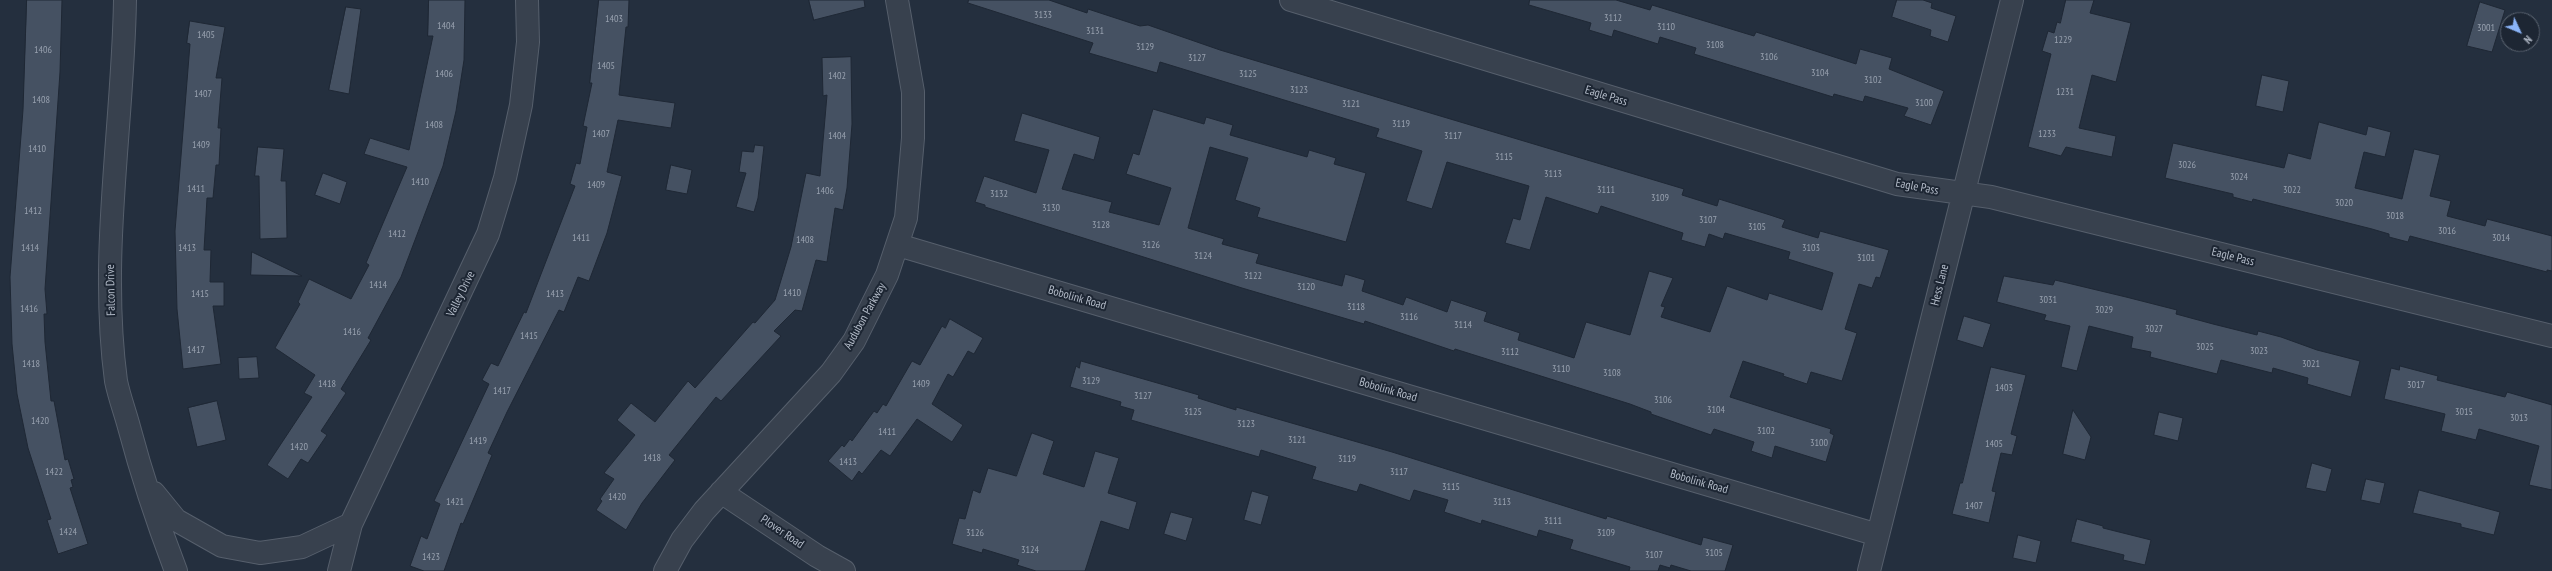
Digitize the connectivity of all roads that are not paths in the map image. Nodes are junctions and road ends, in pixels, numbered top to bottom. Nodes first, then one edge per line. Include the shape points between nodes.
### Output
1 (125, 0) edge
2 (527, 0) edge
3 (897, 0) edge
4 (1291, 0) edge
5 (2012, 0) edge
6 (1962, 194) junction
7 (898, 245) junction
8 (2552, 336) edge
9 (142, 478) junction
10 (721, 492) junction
11 (351, 524) junction
12 (1878, 535) junction
13 (176, 571) edge
14 (339, 571) edge
15 (665, 571) edge
16 (844, 571) edge
17 (1869, 571) edge

1 - 9 street, Falcon Drive via 124,54 109,285 117,382
2 - 11 street, Valley Drive via 528,42 521,105 505,178 488,234
3 - 7 street, Audubon Parkway via 913,92 906,218
4 - 6 street, Eagle Pass via 1897,184
5 - 6 street, Hess Lane
6 - 8 street, Eagle Pass via 1991,197
6 - 12 street, Hess Lane
7 - 10 street, Audubon Parkway via 876,299 854,340 831,373
7 - 12 street, Bobolink Road
9 - 11 street via 176,520 222,546 260,553 302,547
9 - 13 street, Falcon Drive
10 - 15 street, Audubon Parkway via 682,540
10 - 16 street, Plover Road
11 - 14 street, Valley Drive
12 - 17 street, Hess Lane

